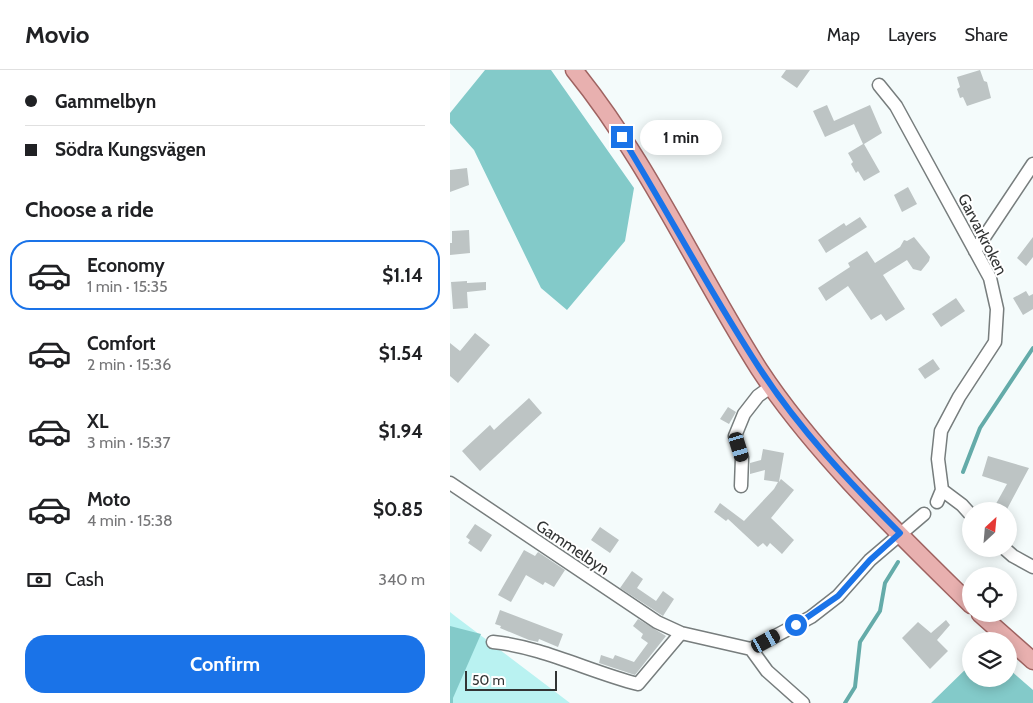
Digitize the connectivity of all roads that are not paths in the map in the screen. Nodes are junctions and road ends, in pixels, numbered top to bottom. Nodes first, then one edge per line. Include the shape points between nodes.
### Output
1 (574, 70) edge
2 (879, 85) dead end
3 (1033, 164) edge
4 (975, 251) junction
5 (772, 386) junction
6 (450, 484) edge
7 (741, 486) dead end
8 (962, 505) edge
9 (924, 514) dead end
10 (900, 533) junction
11 (1017, 558) edge
12 (1033, 567) edge
13 (962, 596) edge
14 (989, 622) edge
15 (681, 633) junction
16 (493, 642) dead end
17 (751, 649) junction
18 (1033, 661) edge
19 (803, 703) edge

1 - 5 main road via 622,137
2 - 4 street, Garvarkroken via 896,106
3 - 4 street
4 - 8 street, Garvarkroken via 990,278 997,308 995,342 941,431 938,459 939,496
5 - 7 street via 758,396 744,414 735,436 742,458
5 - 10 main road via 826,454
6 - 15 street, Gammelbyn via 657,622
9 - 10 street
10 - 13 main road
10 - 17 street via 838,596 811,616
11 - 12 street
14 - 18 main road
15 - 16 street via 638,684 538,652
15 - 17 street, Gammelbyn
17 - 19 street via 767,671

